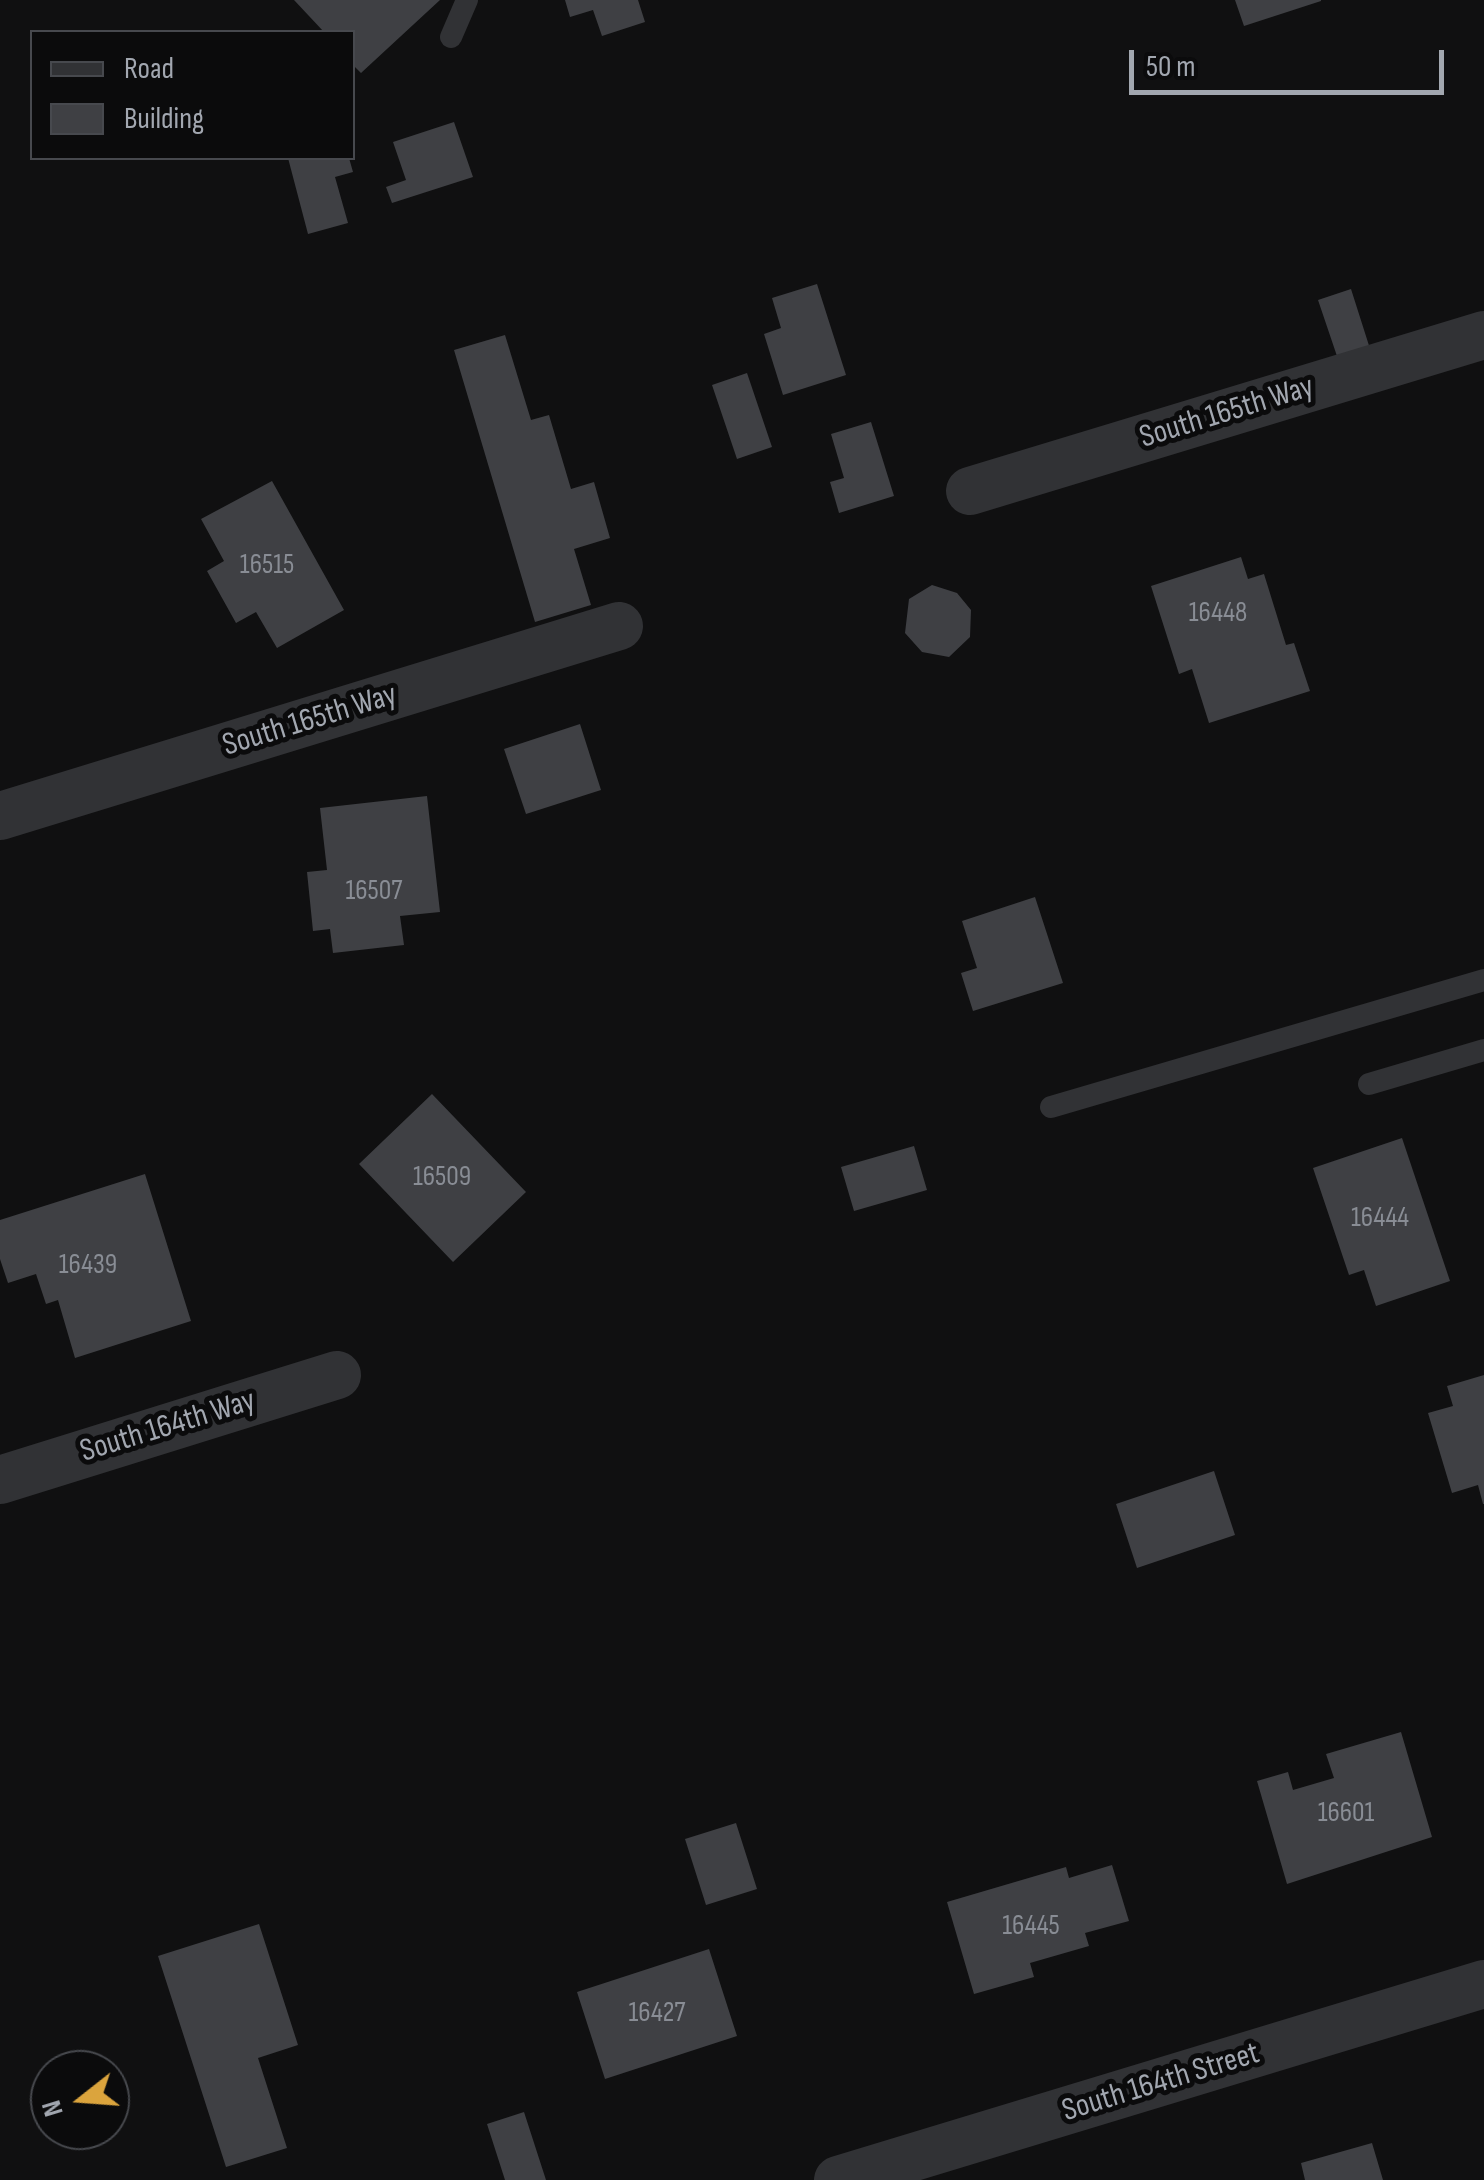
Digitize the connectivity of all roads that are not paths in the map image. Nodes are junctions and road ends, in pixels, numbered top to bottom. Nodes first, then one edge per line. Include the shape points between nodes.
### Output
1 (467, 0) edge
2 (450, 36) dead end
3 (1484, 335) edge
4 (970, 492) dead end
5 (619, 626) dead end
6 (0, 816) edge
7 (1484, 980) edge
8 (1484, 1050) edge
9 (1369, 1084) dead end
10 (1051, 1107) dead end
11 (337, 1375) dead end
12 (0, 1480) edge
13 (1484, 1984) edge
14 (838, 2180) edge

1 - 2 lane
3 - 4 street, South 165th Way
5 - 6 street, South 165th Way
7 - 10 lane
8 - 9 lane
11 - 12 street, South 164th Way
13 - 14 street, South 164th Street

